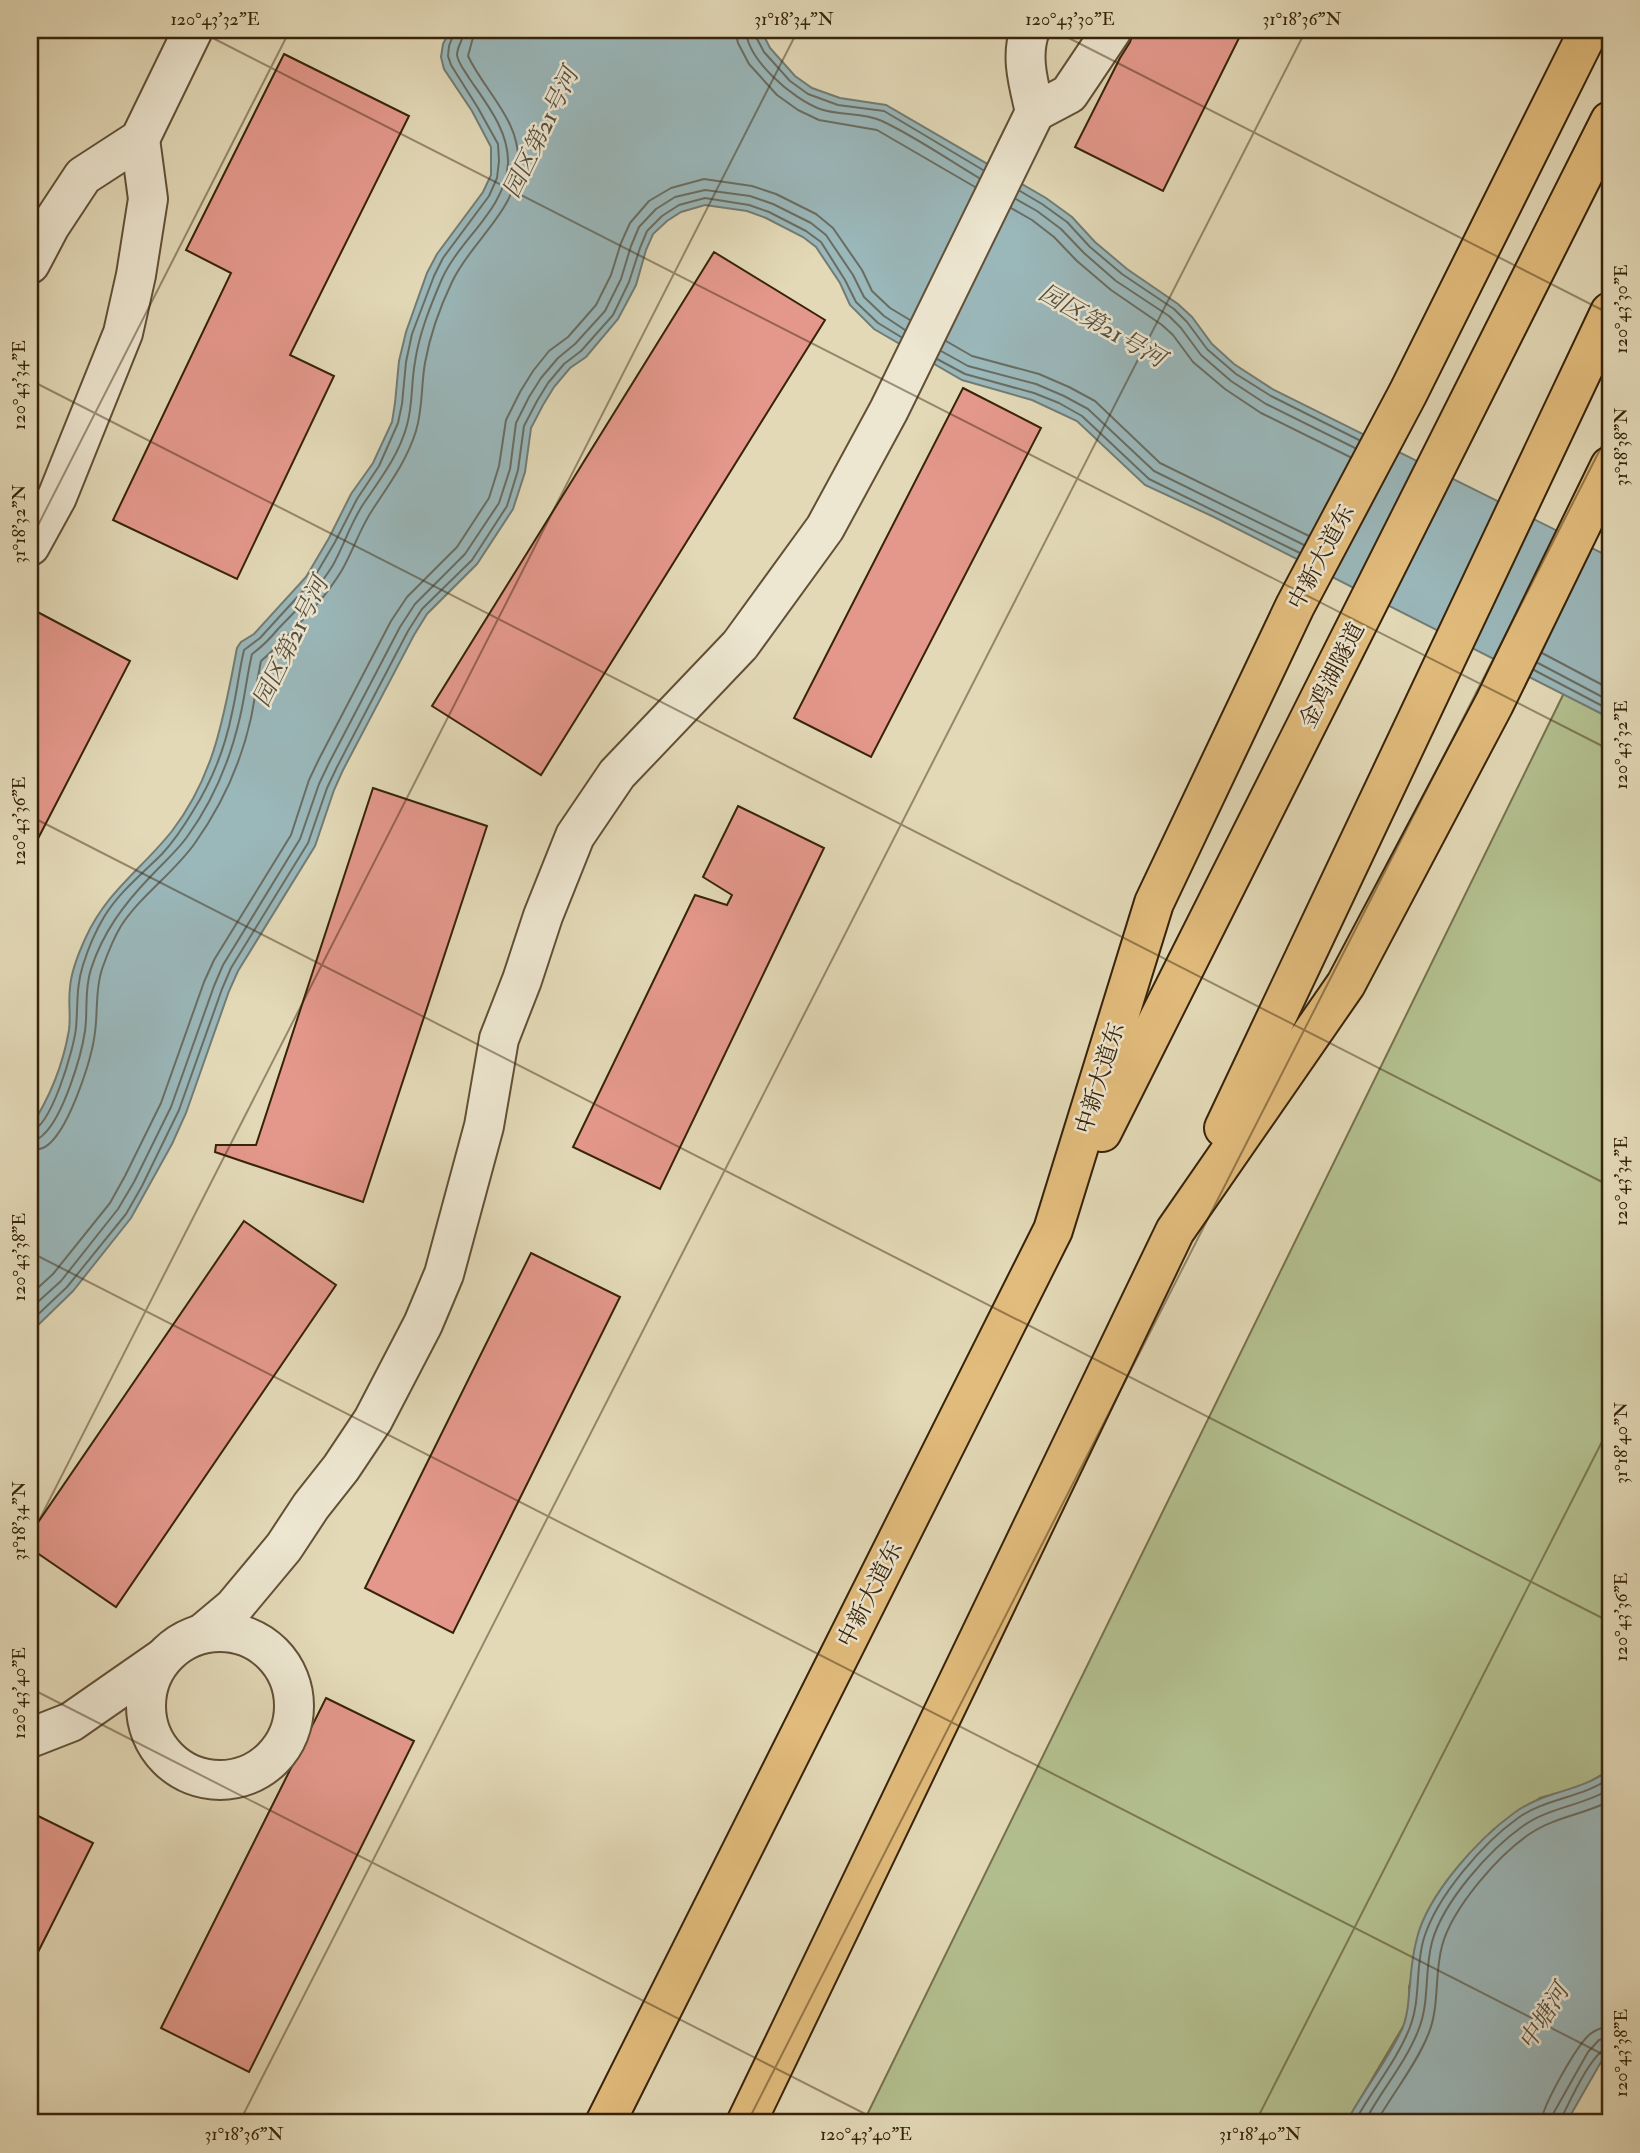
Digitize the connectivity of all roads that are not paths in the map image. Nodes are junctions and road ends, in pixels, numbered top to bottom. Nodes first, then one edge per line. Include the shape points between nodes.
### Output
1 (193, 30) edge
2 (1030, 30) edge
3 (1112, 30) edge
4 (1589, 30) edge
5 (1035, 112) junction
6 (1610, 121) edge
7 (140, 139) junction
8 (30, 264) edge
9 (1610, 312) edge
10 (1603, 482) edge
11 (30, 545) edge
12 (1053, 1230) junction
13 (1175, 1231) junction
14 (203, 1633) junction
15 (163, 1658) junction
16 (30, 1738) edge
17 (605, 2123) edge
18 (746, 2123) edge

1 - 7 street
2 - 5 street via 1026,69
3 - 5 street via 1069,93
4 - 12 main road, 中新大道东 via 1408,393 1295,606 1154,903
5 - 14 street via 825,528 740,645 617,774 575,836 499,1039 484,1126 444,1274 422,1324 373,1420 341,1468 234,1607
6 - 12 main road, 金鸡湖隧道
7 - 8 street via 83,176
7 - 11 street via 148,199 122,332 57,497
9 - 13 main road
10 - 13 main road via 1494,704 1346,984
12 - 17 main road, 中新大道东
13 - 18 main road
14 - 15 street via 181,1642
14 - 15 street via 228,1632 252,1638 272,1653 286,1672 294,1696 293,1721 284,1744 268,1763 247,1776 223,1781 198,1778 159,1750 148,1728 145,1703 150,1679
15 - 16 street via 71,1722

